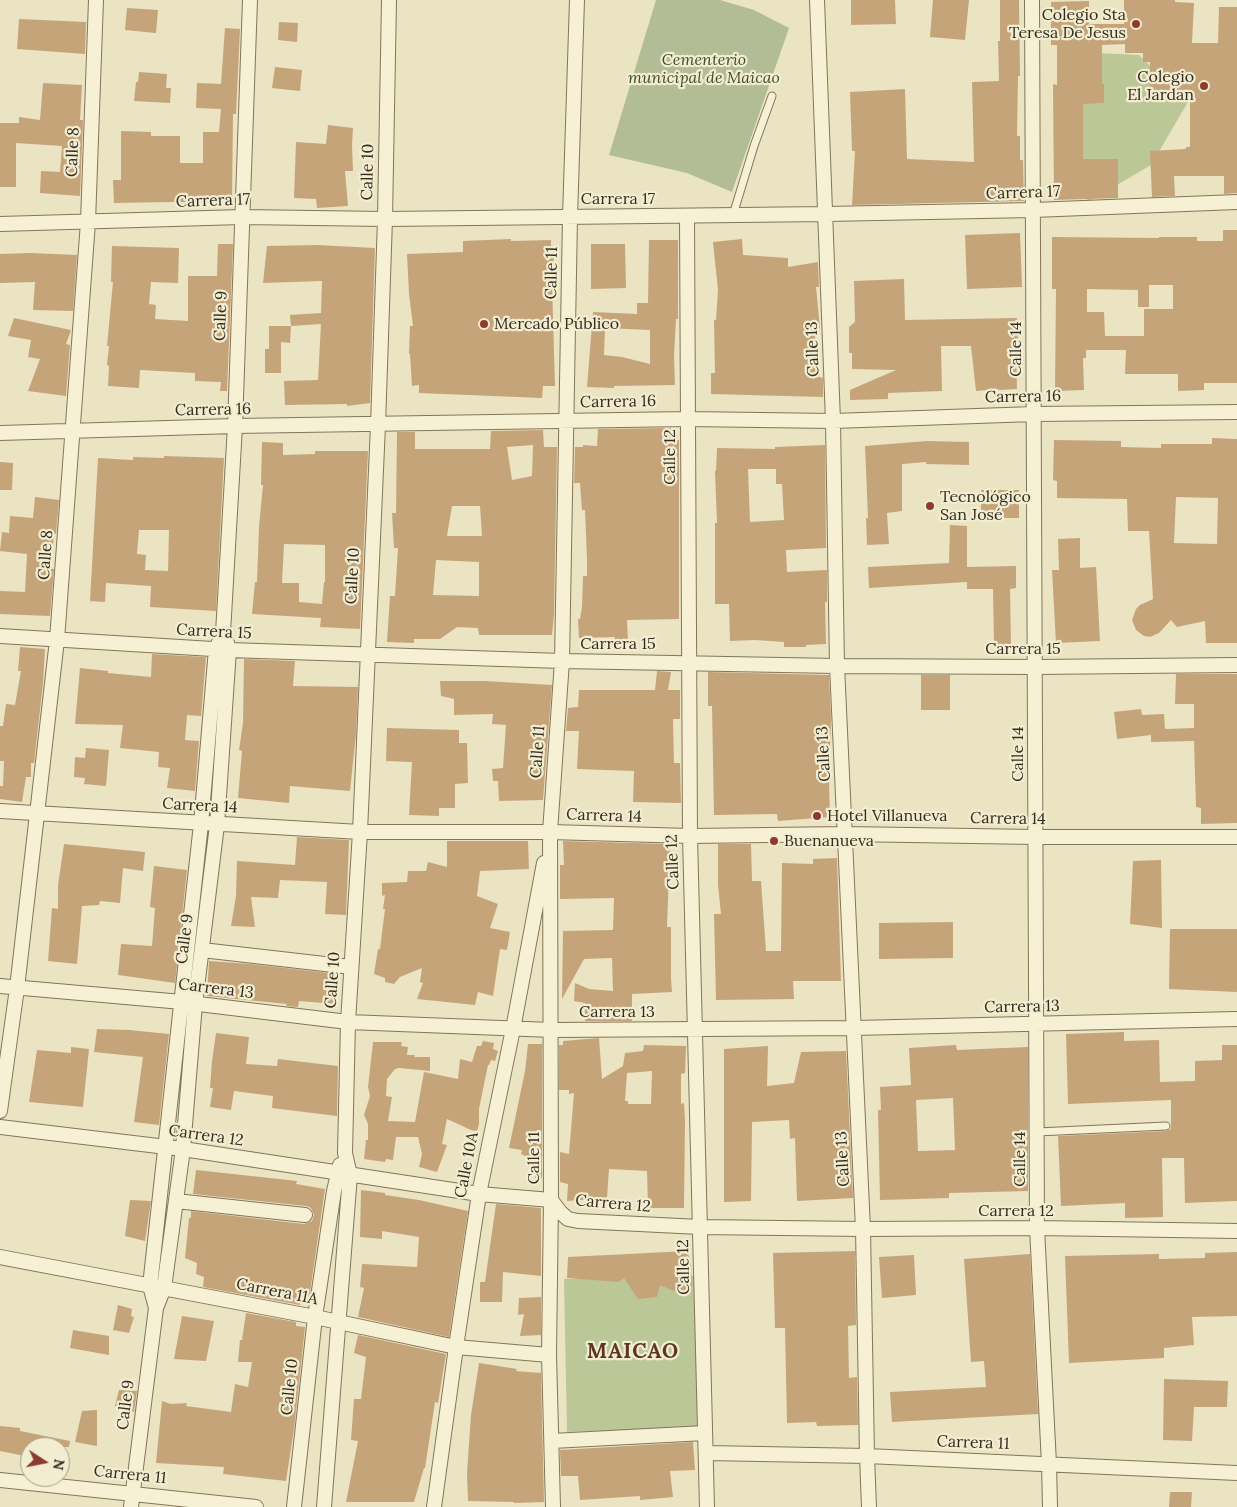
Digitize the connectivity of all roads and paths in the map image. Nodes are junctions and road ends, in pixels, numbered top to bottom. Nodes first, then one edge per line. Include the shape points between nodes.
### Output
1 (96, 0) edge
2 (250, 0) edge
3 (389, 0) edge
4 (577, 0) edge
5 (817, 0) edge
6 (1032, 0) edge
7 (772, 96) dead end
8 (1237, 202) edge
9 (1033, 210) junction
10 (826, 214) junction
11 (733, 215) junction
12 (687, 216) junction
13 (242, 217) junction
14 (570, 217) junction
15 (385, 219) junction
16 (88, 222) junction
17 (0, 224) edge
18 (1237, 412) edge
19 (1034, 414) junction
20 (687, 419) junction
21 (567, 421) junction
22 (833, 421) junction
23 (378, 425) junction
24 (235, 426) junction
25 (73, 431) junction
26 (0, 433) edge
27 (0, 636) edge
28 (57, 640) junction
29 (223, 650) junction
30 (366, 656) junction
31 (562, 661) junction
32 (688, 662) junction
33 (1237, 664) edge
34 (837, 666) junction
35 (1035, 667) junction
36 (0, 811) edge
37 (36, 813) junction
38 (201, 824) junction
39 (217, 825) junction
40 (360, 832) junction
41 (550, 832) junction
42 (846, 834) junction
43 (690, 836) junction
44 (1036, 837) junction
45 (1237, 837) edge
46 (202, 950) junction
47 (351, 967) junction
48 (0, 986) edge
49 (17, 988) junction
50 (189, 1003) junction
51 (1237, 1018) edge
52 (348, 1022) junction
53 (1036, 1024) junction
54 (854, 1028) junction
55 (513, 1029) junction
56 (696, 1029) junction
57 (552, 1030) junction
58 (0, 1111) edge
59 (1166, 1126) dead end
60 (0, 1127) edge
61 (1037, 1132) junction
62 (165, 1147) junction
63 (183, 1149) junction
64 (344, 1174) junction
65 (479, 1194) junction
66 (551, 1200) junction
67 (176, 1201) junction
68 (305, 1215) dead end
69 (700, 1227) junction
70 (1037, 1228) junction
71 (863, 1230) junction
72 (1237, 1231) edge
73 (0, 1257) edge
74 (157, 1287) junction
75 (315, 1317) junction
76 (338, 1323) junction
77 (456, 1347) junction
78 (549, 1355) junction
79 (705, 1433) junction
80 (552, 1441) junction
81 (707, 1453) junction
82 (867, 1456) junction
83 (1049, 1464) junction
84 (1237, 1473) edge
85 (0, 1480) edge
86 (133, 1493) junction
87 (131, 1507) edge
88 (256, 1507) edge
89 (294, 1507) edge
90 (324, 1507) edge
91 (434, 1507) edge
92 (553, 1507) edge
93 (707, 1507) edge
94 (869, 1507) edge
95 (1050, 1507) edge

1 - 16 street, Calle 8
2 - 13 street, Calle 9
3 - 15 street, Calle 10
4 - 14 street, Calle 11
5 - 10 street, Calle 13
6 - 9 street, Calle 14
7 - 11 lane
8 - 9 street, Carrera 17
9 - 10 street, Carrera 17
9 - 19 street, Calle 14
10 - 11 street, Carrera 17
10 - 22 street, Calle 13
11 - 12 street, Carrera 17
12 - 14 street, Carrera 17
12 - 20 street, Calle 12
13 - 15 street, Carrera 17
13 - 16 street, Carrera 17
13 - 24 street, Calle 9
14 - 15 street, Carrera 17
14 - 21 street, Calle 11
15 - 23 street, Calle 10
16 - 17 street, Carrera 17
16 - 25 street, Calle 8
18 - 19 street, Carrera 16
19 - 22 street, Carrera 16
19 - 35 street, Calle 14
20 - 21 street, Carrera 16
20 - 22 street, Carrera 16
20 - 32 street, Calle 12
21 - 23 street, Carrera 16
21 - 31 street, Calle 11
22 - 34 street, Calle 13
23 - 24 street, Carrera 16
23 - 30 street, Calle 10
24 - 25 street, Carrera 16
24 - 29 street, Calle 9
25 - 26 street, Carrera 16
25 - 28 street, Calle 8
27 - 28 street, Carrera 15
28 - 29 street, Carrera 15
28 - 37 street, Calle 8
29 - 30 street, Carrera 15
29 - 38 street, Calle 9
29 - 39 street, Calle 9
30 - 31 street, Carrera 15
30 - 40 street, Calle 10
31 - 32 street, Carrera 15
31 - 41 street, Calle 11
32 - 34 street, Carrera 15
32 - 43 street, Calle 12
33 - 35 street, Carrera 15
34 - 35 street, Carrera 15
34 - 42 street, Calle 13
35 - 44 street, Calle 14
36 - 37 street, Carrera 14
37 - 38 street, Carrera 14
37 - 49 street, Calle 8
38 - 39 street, Carrera 14
38 - 50 street, Calle 9
39 - 40 street, Carrera 14
39 - 46 street, Calle 9
40 - 41 street, Carrera 14
40 - 47 street, Calle 10
41 - 43 street, Carrera 14
41 - 55 street, Calle 10A
41 - 57 street, Calle 11
42 - 43 street, Carrera 14
42 - 44 street, Carrera 14
42 - 54 street, Calle 13
43 - 56 street, Calle 12
44 - 45 street, Carrera 14
44 - 53 street, Calle 14
46 - 47 street
46 - 50 street, Calle 9
47 - 52 street, Calle 10
48 - 49 street, Carrera 13
49 - 50 street, Carrera 13
49 - 58 street, Calle 8
50 - 52 street, Carrera 13
50 - 62 street, Calle 9
50 - 63 street, Calle 9
51 - 53 street, Carrera 13
52 - 55 street, Carrera 13
52 - 64 street, Calle 10
53 - 54 street, Carrera 13
53 - 61 street, Calle 14
54 - 56 street, Carrera 13
54 - 71 street, Calle 13
55 - 57 street, Carrera 13
55 - 65 street, Calle 10A
56 - 57 street, Carrera 13
56 - 69 street, Calle 12
57 - 66 street, Calle 11
59 - 61 lane
60 - 62 street, Carrera 12
61 - 70 street, Calle 14
62 - 63 street, Carrera 12
62 - 74 street, Calle 9
63 - 64 street, Carrera 12
63 - 67 street, Calle 9
64 - 65 street, Carrera 12
64 - 75 street, Calle 10
64 - 76 street
65 - 66 street, Carrera 12
65 - 77 street, Calle 10A
66 - 69 street, Carrera 12 via 568,1219 578,1221
66 - 78 street, Calle 11
67 - 68 street
67 - 74 street, Calle 9
69 - 71 street, Carrera 12
69 - 79 street, Calle 12
70 - 71 street, Carrera 12
70 - 72 street, Carrera 12
70 - 83 street, Calle 14
71 - 82 street, Calle 13
73 - 74 street, Carrera 11A
74 - 75 street, Carrera 11A
74 - 86 street, Calle 9
75 - 76 street, Carrera 11A
75 - 89 street, Calle 10
76 - 77 street, Carrera 11A
76 - 90 street
77 - 78 street, Carrera 11A
77 - 91 street, Calle 10A
78 - 80 street, Calle 11
79 - 80 street
79 - 81 street, Calle 12
80 - 92 street, Calle 11
81 - 82 street, Carrera 11
81 - 93 street, Calle 12
82 - 83 street, Carrera 11
82 - 94 street, Calle 13
83 - 84 street, Carrera 11
83 - 95 street, Calle 14
85 - 86 street, Carrera 11
86 - 87 street, Calle 9
86 - 88 street, Carrera 11

